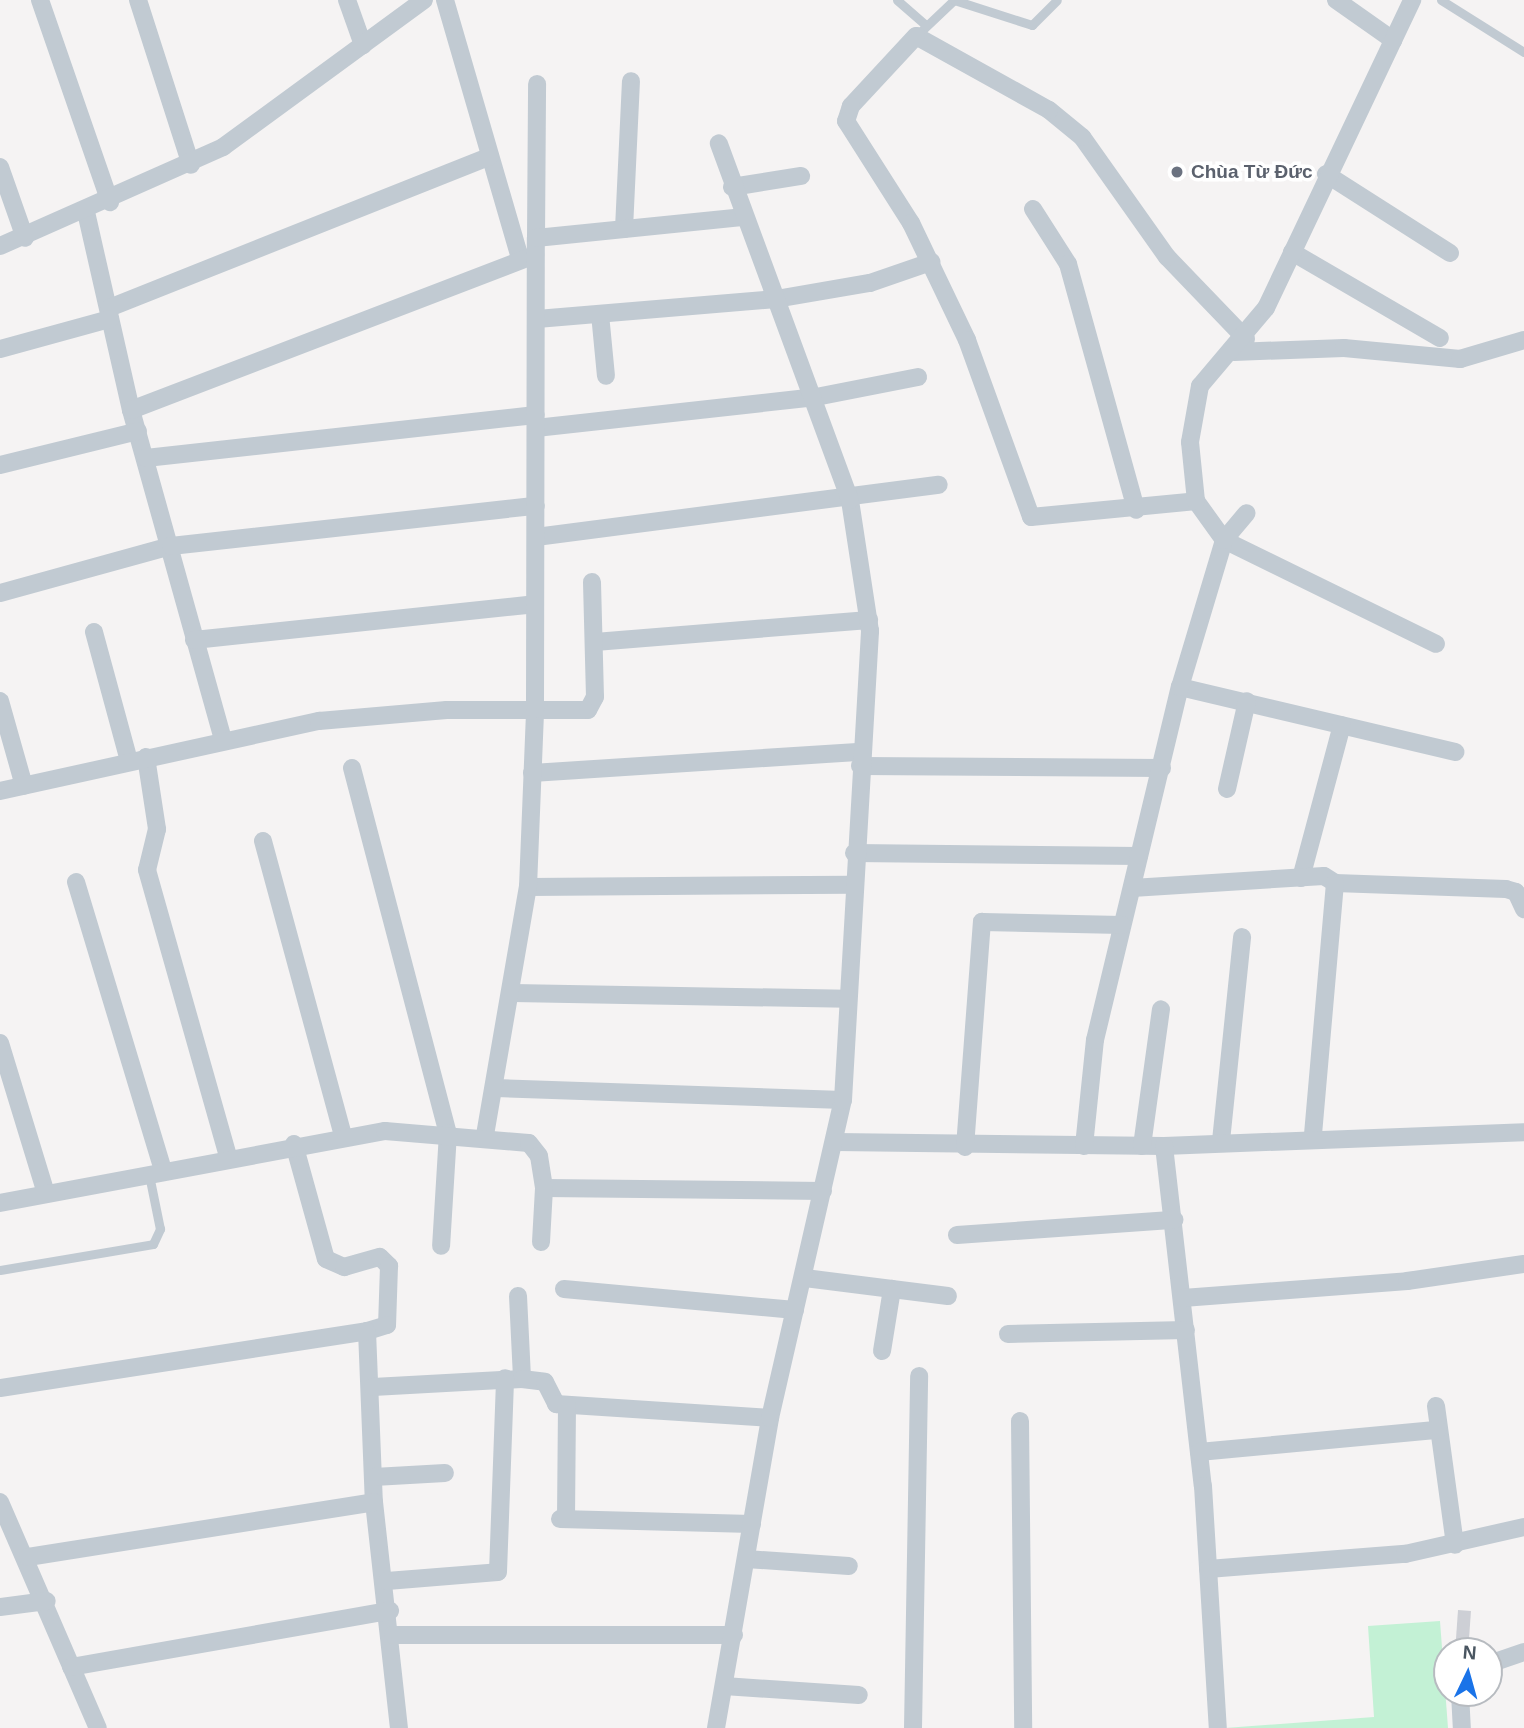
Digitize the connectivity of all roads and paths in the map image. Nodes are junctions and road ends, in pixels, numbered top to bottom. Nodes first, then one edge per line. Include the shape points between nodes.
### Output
1 (40, 0) edge
2 (138, 0) edge
3 (347, 0) edge
4 (424, 0) edge
5 (444, 0) edge
6 (897, 0) edge
7 (1057, 0) edge
8 (1336, 0) edge
9 (1412, 0) edge
10 (1441, 0) edge
11 (921, 30) junction
12 (1393, 40) junction
13 (363, 45) junction
14 (1524, 52) edge
15 (631, 81) dead end
16 (537, 84) dead end
17 (719, 143) dead end
18 (490, 156) junction
19 (191, 165) junction
20 (0, 167) edge
21 (1326, 174) junction
22 (801, 176) dead end
23 (732, 187) junction
24 (110, 202) junction
25 (1033, 209) dead end
26 (86, 212) junction
27 (742, 217) junction
28 (624, 229) junction
29 (25, 238) junction
30 (0, 246) edge
31 (530, 250) junction
32 (1292, 252) junction
33 (1450, 253) dead end
34 (931, 262) junction
35 (776, 299) junction
36 (110, 314) junction
37 (600, 314) junction
38 (537, 320) junction
39 (1440, 338) dead end
40 (1524, 340) edge
41 (1240, 345) junction
42 (0, 349) edge
43 (606, 376) dead end
44 (918, 377) dead end
45 (816, 397) junction
46 (131, 410) junction
47 (536, 422) junction
48 (138, 430) junction
49 (146, 458) junction
50 (0, 465) edge
51 (939, 485) dead end
52 (850, 500) junction
53 (1196, 501) junction
54 (536, 506) junction
55 (1136, 510) junction
56 (1247, 513) dead end
57 (536, 537) junction
58 (1224, 540) junction
59 (171, 546) junction
60 (592, 582) dead end
61 (0, 593) edge
62 (534, 604) junction
63 (869, 620) junction
64 (94, 632) dead end
65 (194, 640) junction
66 (595, 642) junction
67 (1436, 645) dead end
68 (1180, 687) junction
69 (0, 701) edge
70 (1247, 701) junction
71 (535, 709) junction
72 (1342, 725) junction
73 (223, 739) junction
74 (1455, 752) dead end
75 (137, 759) junction
76 (860, 759) junction
77 (352, 768) dead end
78 (1162, 768) junction
79 (532, 773) junction
80 (24, 786) junction
81 (1227, 789) dead end
82 (0, 791) edge
83 (263, 841) dead end
84 (854, 853) junction
85 (1139, 856) junction
86 (1301, 878) junction
87 (76, 882) dead end
88 (1335, 883) junction
89 (852, 885) junction
90 (528, 887) junction
91 (1132, 888) junction
92 (1524, 909) edge
93 (1122, 925) junction
94 (1242, 937) dead end
95 (513, 993) junction
96 (847, 999) junction
97 (1161, 1009) dead end
98 (0, 1043) edge
99 (496, 1088) junction
100 (843, 1100) junction
101 (1524, 1132) edge
102 (448, 1133) junction
103 (344, 1136) junction
104 (485, 1136) junction
105 (1312, 1137) junction
106 (1221, 1141) junction
107 (836, 1142) junction
108 (294, 1144) junction
109 (1084, 1146) junction
110 (1142, 1146) junction
111 (1164, 1146) junction
112 (965, 1147) junction
113 (228, 1157) junction
114 (156, 1172) junction
115 (544, 1188) junction
116 (823, 1192) junction
117 (46, 1193) junction
118 (0, 1203) edge
119 (1174, 1220) junction
120 (957, 1235) dead end
121 (541, 1242) dead end
122 (441, 1246) dead end
123 (1524, 1264) edge
124 (0, 1270) edge
125 (805, 1278) junction
126 (564, 1289) dead end
127 (892, 1289) junction
128 (518, 1296) dead end
129 (948, 1296) dead end
130 (1182, 1298) junction
131 (794, 1310) junction
132 (1186, 1330) junction
133 (367, 1331) junction
134 (1008, 1334) dead end
135 (882, 1352) dead end
136 (919, 1376) dead end
137 (513, 1378) junction
138 (373, 1387) junction
139 (0, 1388) edge
140 (567, 1405) junction
141 (1436, 1406) dead end
142 (770, 1418) junction
143 (1020, 1421) dead end
144 (1438, 1430) junction
145 (1199, 1452) junction
146 (445, 1473) dead end
147 (374, 1477) junction
148 (0, 1502) edge
149 (374, 1502) junction
150 (752, 1524) junction
151 (1524, 1527) edge
152 (1455, 1545) junction
153 (28, 1557) junction
154 (746, 1559) junction
155 (849, 1566) dead end
156 (1208, 1569) junction
157 (387, 1581) junction
158 (47, 1601) junction
159 (0, 1607) edge
160 (390, 1611) junction
161 (393, 1634) junction
162 (734, 1635) junction
163 (1524, 1652) edge
164 (1503, 1659) edge
165 (71, 1667) junction
166 (724, 1686) junction
167 (859, 1695) dead end
168 (1461, 1707) edge
169 (98, 1728) edge
170 (400, 1728) edge
171 (716, 1728) edge
172 (913, 1728) edge
173 (1023, 1728) edge
174 (1218, 1728) edge
175 (1462, 1728) edge

1 - 24 street
2 - 19 street
3 - 13 street
4 - 13 street
5 - 18 street
6 - 11 lane
7 - 11 lane via 1032,25 954,0
8 - 12 street
9 - 12 street
10 - 14 lane
11 - 34 street via 851,106 846,121
11 - 41 street via 1071,127 1167,257
12 - 21 street
13 - 19 street
15 - 28 street
16 - 31 street
17 - 23 street
18 - 31 street
18 - 36 street
19 - 24 street
20 - 29 street
21 - 32 street
21 - 33 street
22 - 23 street
23 - 27 street
24 - 26 street
25 - 55 street via 1068,264
26 - 29 street
26 - 36 street
27 - 28 street
27 - 35 street
28 - 31 street
29 - 30 street
31 - 38 street
31 - 46 street
32 - 39 street
32 - 41 street
34 - 35 street via 870,283
34 - 55 street via 967,340 1031,517
35 - 37 street
35 - 45 street
36 - 42 street
36 - 46 street
37 - 38 street
37 - 43 street
38 - 47 street
40 - 41 street via 1460,359 1344,348
41 - 53 street via 1200,386 1190,442
44 - 45 street
45 - 47 street
45 - 52 street
46 - 48 street
47 - 49 street
47 - 54 street
48 - 49 street
48 - 50 street
49 - 59 street
51 - 52 street
52 - 57 street
52 - 63 street
53 - 55 street
53 - 58 street
54 - 57 street
54 - 59 street
56 - 58 street
57 - 62 street
58 - 67 street
58 - 68 street
59 - 61 street
59 - 65 street
60 - 66 street
62 - 65 street
62 - 71 street
63 - 66 street
63 - 76 street
64 - 75 street
65 - 73 street
66 - 71 street via 594,707
68 - 70 street
68 - 78 street
69 - 80 street
70 - 72 street
70 - 81 street
71 - 73 street via 391,712
71 - 79 street
72 - 74 street
72 - 86 street
73 - 75 street
75 - 80 street
75 - 113 street via 157,829 148,870
76 - 78 street
76 - 79 street
76 - 84 street
77 - 102 street
78 - 85 street
79 - 90 street
80 - 82 street
83 - 103 street
84 - 85 street
84 - 89 street
85 - 91 street
86 - 88 street via 1324,876
86 - 91 street
87 - 114 street
88 - 92 street via 1506,889 1516,892
88 - 105 street
89 - 90 street
89 - 96 street
90 - 95 street
91 - 93 street
93 - 109 street via 1095,1040
93 - 112 street via 982,922
94 - 106 street
95 - 96 street
95 - 99 street
96 - 100 street
97 - 110 street
98 - 117 street
99 - 100 street
99 - 104 street
100 - 107 street
101 - 105 street
102 - 103 street
102 - 104 street
102 - 122 street
103 - 108 street
104 - 115 street via 535,1146
105 - 106 street
106 - 111 street
107 - 112 street
107 - 116 street
108 - 113 street
108 - 133 street via 332,1267 387,1258 387,1325
109 - 110 street
109 - 112 street
110 - 111 street
111 - 119 street
113 - 114 street
114 - 117 street
114 - 124 lane via 160,1228 153,1244
115 - 116 street
115 - 121 street
116 - 125 street
117 - 118 street
119 - 120 street
119 - 130 street
123 - 130 street via 1407,1282
125 - 127 street
125 - 131 street
126 - 131 street
127 - 129 street
127 - 135 street
128 - 137 street
130 - 132 street
131 - 142 street
132 - 134 street
132 - 145 street
133 - 138 street
133 - 139 street
136 - 172 street
137 - 138 street
137 - 140 street via 545,1382 552,1403
137 - 157 street via 498,1572
138 - 147 street
140 - 142 street
140 - 150 street via 563,1519
141 - 144 street
142 - 150 street
143 - 173 street
144 - 145 street
144 - 152 street
145 - 156 street
146 - 147 street
147 - 149 street
148 - 153 street
149 - 153 street
149 - 157 street
150 - 154 street
151 - 152 street
152 - 156 street
153 - 158 street
154 - 155 street
154 - 162 street
156 - 174 street
157 - 160 street
158 - 159 street
158 - 165 street
160 - 161 street
160 - 165 street
161 - 162 street
161 - 170 street
162 - 166 street
163 - 164 street
165 - 169 street
166 - 167 street
166 - 171 street
168 - 175 street

